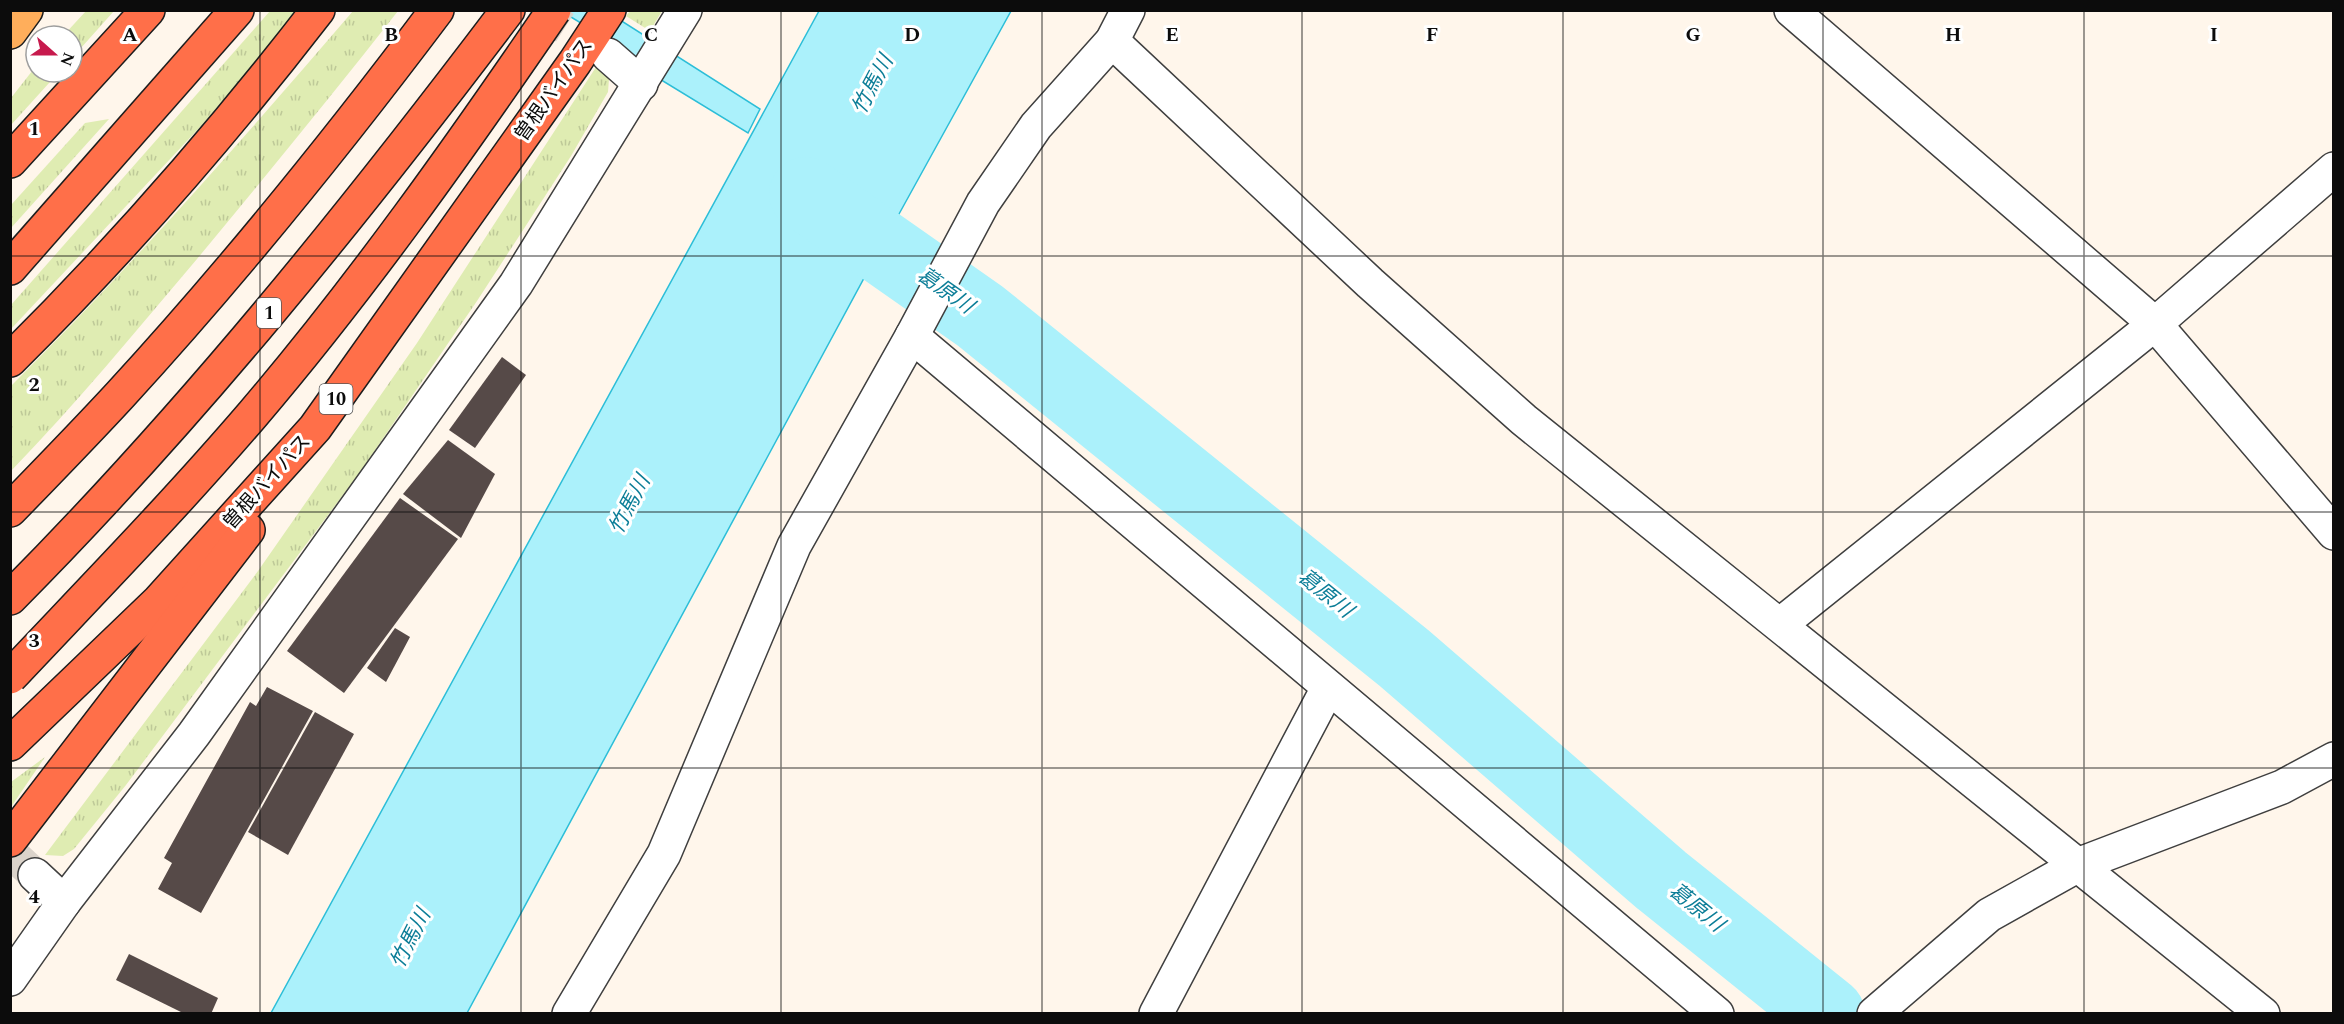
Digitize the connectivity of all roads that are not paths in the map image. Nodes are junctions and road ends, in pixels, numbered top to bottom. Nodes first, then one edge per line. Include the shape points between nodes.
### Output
1 (26, 10) edge
2 (148, 10) edge
3 (237, 10) edge
4 (318, 10) edge
5 (437, 10) edge
6 (508, 10) edge
7 (554, 10) edge
8 (609, 10) edge
9 (686, 10) edge
10 (1128, 10) edge
11 (1791, 10) edge
12 (10, 32) edge
13 (1112, 41) junction
14 (608, 55) tunnel mouth
15 (641, 84) junction
16 (10, 161) edge
17 (2334, 169) edge
18 (10, 268) edge
19 (2155, 324) junction
20 (912, 336) junction
21 (10, 360) edge
22 (315, 428) junction
23 (10, 510) edge
24 (2334, 533) edge
25 (10, 598) edge
26 (1780, 624) junction
27 (10, 678) edge
28 (1328, 688) junction
29 (10, 744) edge
30 (2334, 759) edge
31 (10, 840) edge
32 (2080, 864) junction
33 (35, 875) tunnel mouth
34 (64, 902) junction
35 (10, 979) edge
36 (569, 1014) edge
37 (1156, 1014) edge
38 (1717, 1014) edge
39 (1874, 1014) edge
40 (2263, 1014) edge

1 - 12 main road
2 - 16 highway
3 - 18 highway
4 - 21 highway via 147,217
5 - 23 highway via 376,92 242,256 120,395
6 - 25 highway, 1 via 296,281 165,433
7 - 27 highway, bridge via 456,153 254,412 147,534
8 - 22 highway, 曽根バイパス / 10
9 - 15 street
10 - 13 street
11 - 19 street
13 - 20 street via 1036,126 982,203
13 - 26 street via 1370,283 1524,420
14 - 15 street
15 - 34 street via 516,285 194,734
17 - 19 street
19 - 24 street
19 - 26 street
20 - 28 street
20 - 36 street via 794,546 664,854
22 - 29 highway, 曽根バイパス / 10 via 158,602
22 - 31 highway via 238,544
26 - 32 street
28 - 37 street
28 - 38 street
30 - 32 street via 2282,787
32 - 39 street via 1989,915
32 - 40 street
33 - 34 street
34 - 35 street

